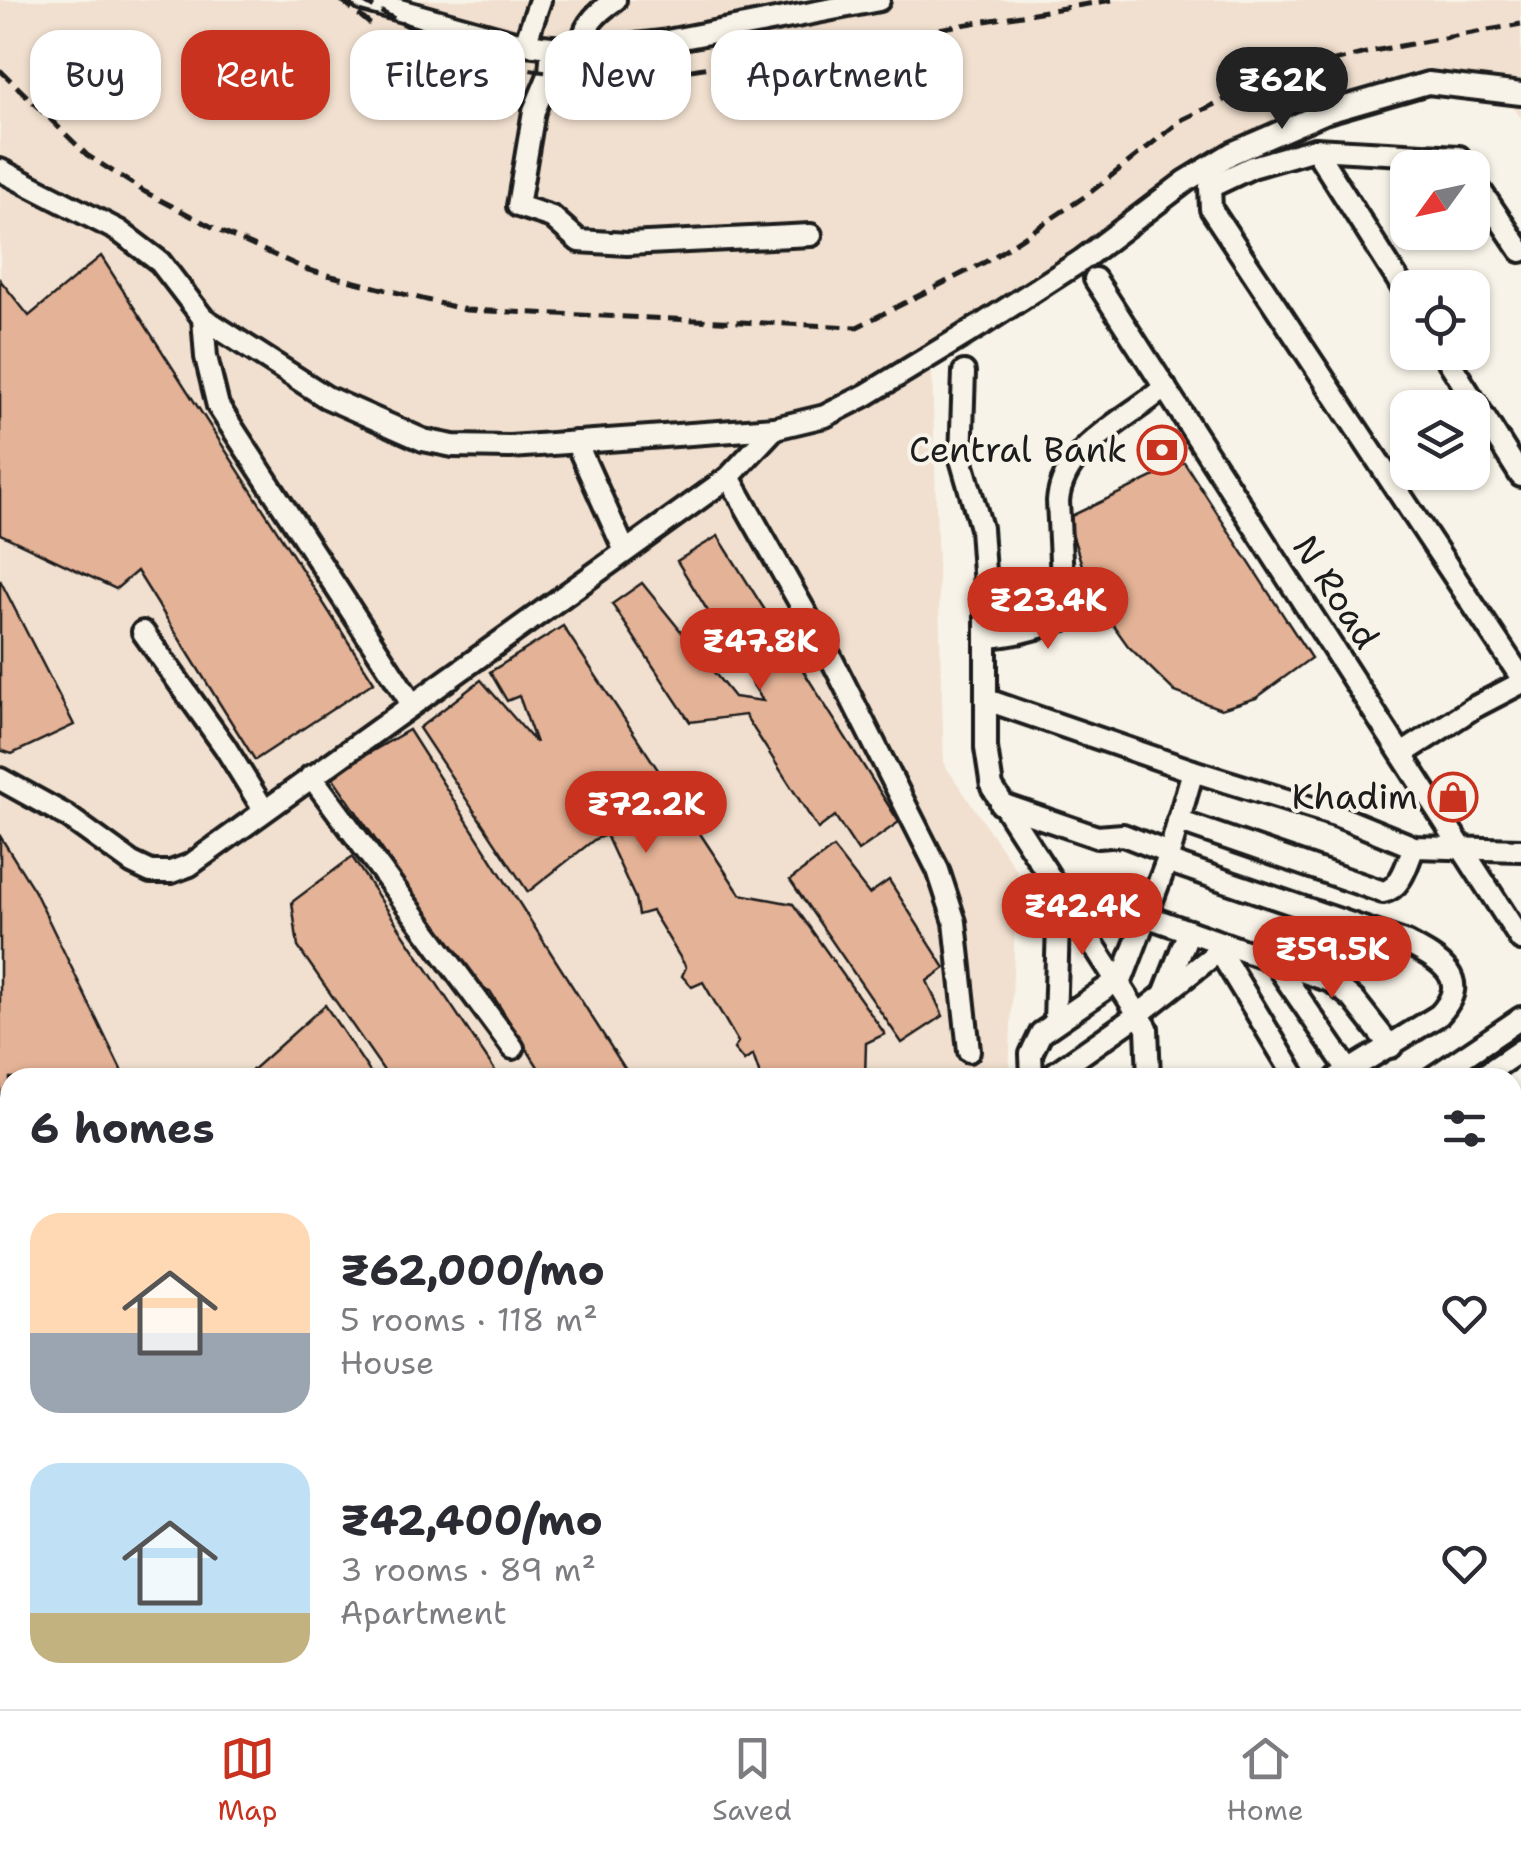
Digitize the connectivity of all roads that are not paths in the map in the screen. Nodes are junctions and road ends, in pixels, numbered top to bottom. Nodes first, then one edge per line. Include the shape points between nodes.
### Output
1 (363, 0) edge
2 (540, 0) edge
3 (615, 0) edge
4 (879, 0) edge
5 (473, 30) edge
6 (586, 30) edge
7 (691, 36) edge
8 (525, 44) joint
9 (545, 46) edge
10 (545, 85) edge
11 (1521, 94) edge
12 (1316, 149) junction
13 (1390, 153) edge
14 (0, 170) edge
15 (1490, 205) edge
16 (811, 235) dead end
17 (1521, 251) edge
18 (1392, 270) edge
19 (1095, 279) dead end
20 (203, 318) junction
21 (1454, 370) edge
22 (964, 372) dead end
23 (1165, 387) junction
24 (774, 428) junction
25 (576, 442) junction
26 (1521, 476) edge
27 (729, 477) junction
28 (624, 551) junction
29 (1096, 606) dead end
30 (1064, 619) junction
31 (143, 632) dead end
32 (986, 637) junction
33 (1521, 680) edge
34 (986, 700) junction
35 (412, 704) junction
36 (1402, 754) junction
37 (1193, 772) junction
38 (311, 776) junction
39 (0, 779) edge
40 (1001, 804) junction
41 (264, 810) junction
42 (1178, 822) junction
43 (1414, 847) junction
44 (1464, 848) junction
45 (1521, 850) edge
46 (1168, 857) junction
47 (1057, 888) junction
48 (1147, 917) junction
49 (1188, 931) junction
50 (1521, 940) edge
51 (1215, 945) junction
52 (1273, 960) junction
53 (1119, 982) junction
54 (1164, 994) junction
55 (1139, 1014) junction
56 (1521, 1018) edge
57 (1056, 1022) junction
58 (1391, 1047) junction
59 (513, 1048) dead end
60 (1521, 1050) edge
61 (969, 1051) dead end
62 (1033, 1068) edge
63 (1062, 1068) edge
64 (1148, 1068) edge
65 (1290, 1068) edge
66 (1339, 1068) edge
67 (1354, 1068) edge
68 (1447, 1068) edge
69 (1495, 1068) edge

1 - 5 street
2 - 8 street
3 - 6 street
4 - 7 street
8 - 9 street
10 - 16 street via 534,111 518,206 552,216 579,241
11 - 24 street via 1428,83 1324,113 1232,153 1082,260 866,395 825,416
12 - 13 street
12 - 18 street
12 - 33 street via 1252,166 1210,187 1211,209
14 - 20 street via 119,231 160,262
15 - 17 street
19 - 23 street, N Road
20 - 25 street via 326,397 422,440 510,447
20 - 35 street via 218,406
21 - 26 street
22 - 32 street via 961,459 981,528
23 - 30 street via 1088,446 1060,482
23 - 36 street, N Road
24 - 25 street
24 - 27 street
25 - 28 street
27 - 28 street
27 - 61 street via 832,658 938,870 955,922
28 - 35 street
29 - 30 street
30 - 32 street
31 - 41 street
32 - 34 street
33 - 36 street
34 - 37 street
34 - 40 street via 988,768
35 - 38 street
36 - 44 street, N Road
37 - 42 street
37 - 43 street
38 - 41 street
38 - 59 street
39 - 41 street via 151,872 190,865
40 - 46 street via 1097,836 1124,836
40 - 47 street
42 - 43 street via 1383,892 1398,884
42 - 46 street
43 - 44 street
44 - 45 street
44 - 50 street, N Road
46 - 48 street
46 - 58 street via 1437,959 1450,972 1451,1002
47 - 48 street
47 - 53 street
47 - 57 street
48 - 49 street
48 - 53 street
49 - 51 street
49 - 54 street
51 - 52 street
51 - 54 street
51 - 65 street
52 - 58 street via 1333,982
52 - 66 street
53 - 55 street
53 - 57 street
54 - 55 street
55 - 63 street
55 - 64 street via 1147,1028
56 - 68 street
57 - 62 street via 1034,1042
58 - 67 street
60 - 69 street

